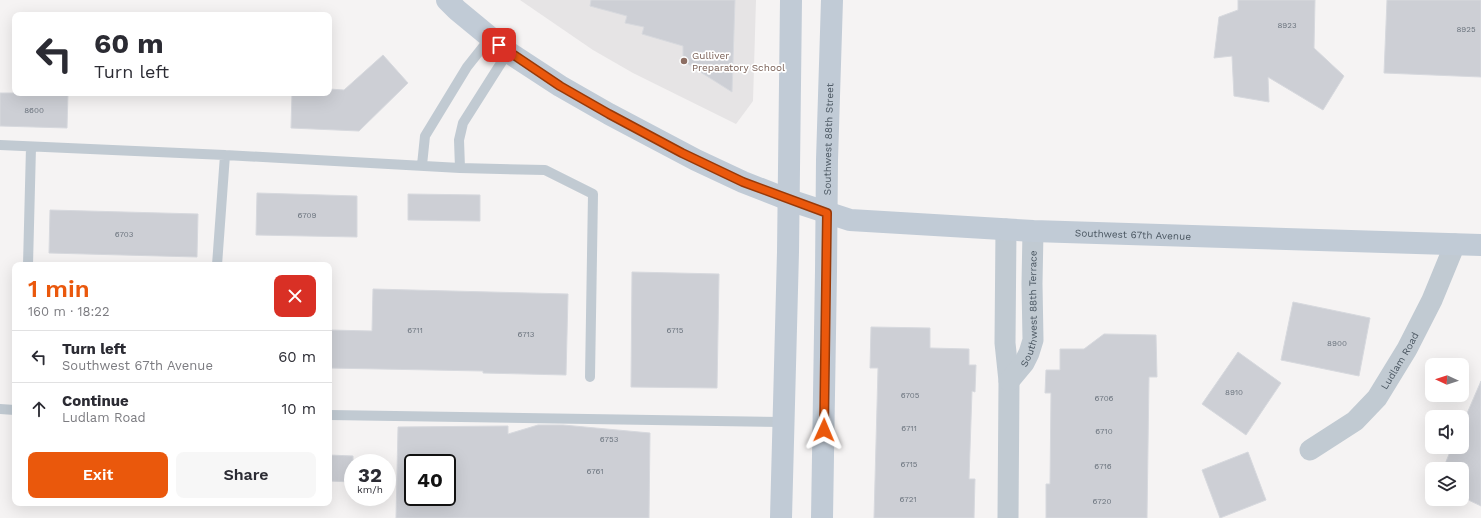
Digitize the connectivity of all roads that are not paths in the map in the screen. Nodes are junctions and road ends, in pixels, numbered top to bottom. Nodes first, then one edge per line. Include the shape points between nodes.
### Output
1 (447, 0) edge
2 (791, 0) edge
3 (832, 0) edge
4 (490, 38) junction
5 (508, 52) junction
6 (0, 145) edge
7 (31, 147) junction
8 (225, 155) junction
9 (422, 165) junction
10 (460, 168) junction
11 (789, 200) junction
12 (827, 213) junction
13 (1006, 229) junction
14 (1033, 230) junction
15 (1455, 244) junction
16 (1481, 245) edge
17 (28, 262) edge
18 (217, 262) edge
19 (590, 376) dead end
20 (1009, 381) junction
21 (0, 409) edge
22 (12, 410) edge
23 (332, 415) edge
24 (783, 422) junction
25 (1310, 450) dead end
26 (781, 518) edge
27 (822, 518) edge
28 (1008, 518) edge

1 - 4 main road
2 - 11 main road
3 - 12 main road, Southwest 88th Street
4 - 5 main road
4 - 9 lane via 467,67 425,136
5 - 10 lane via 463,123 459,140
5 - 11 main road via 567,90 668,146 726,175
6 - 7 lane
7 - 8 lane
7 - 17 lane
8 - 9 lane
8 - 18 lane
9 - 10 lane
10 - 19 lane via 545,170 593,194
11 - 12 main road, Southwest 67th Avenue
11 - 24 main road
12 - 13 main road, Southwest 67th Avenue via 864,222
12 - 27 main road, Southwest 88th Street
13 - 14 main road, Southwest 67th Avenue
13 - 20 street, Southwest 88th Terrace via 1005,344
14 - 15 main road, Southwest 67th Avenue
14 - 20 street, Southwest 88th Terrace via 1033,340 1024,363
15 - 16 main road, Southwest 67th Avenue
15 - 25 street, Ludlam Road via 1432,300 1377,398 1355,422
20 - 28 street, Southwest 88th Terrace
21 - 22 lane
23 - 24 lane
24 - 26 main road

